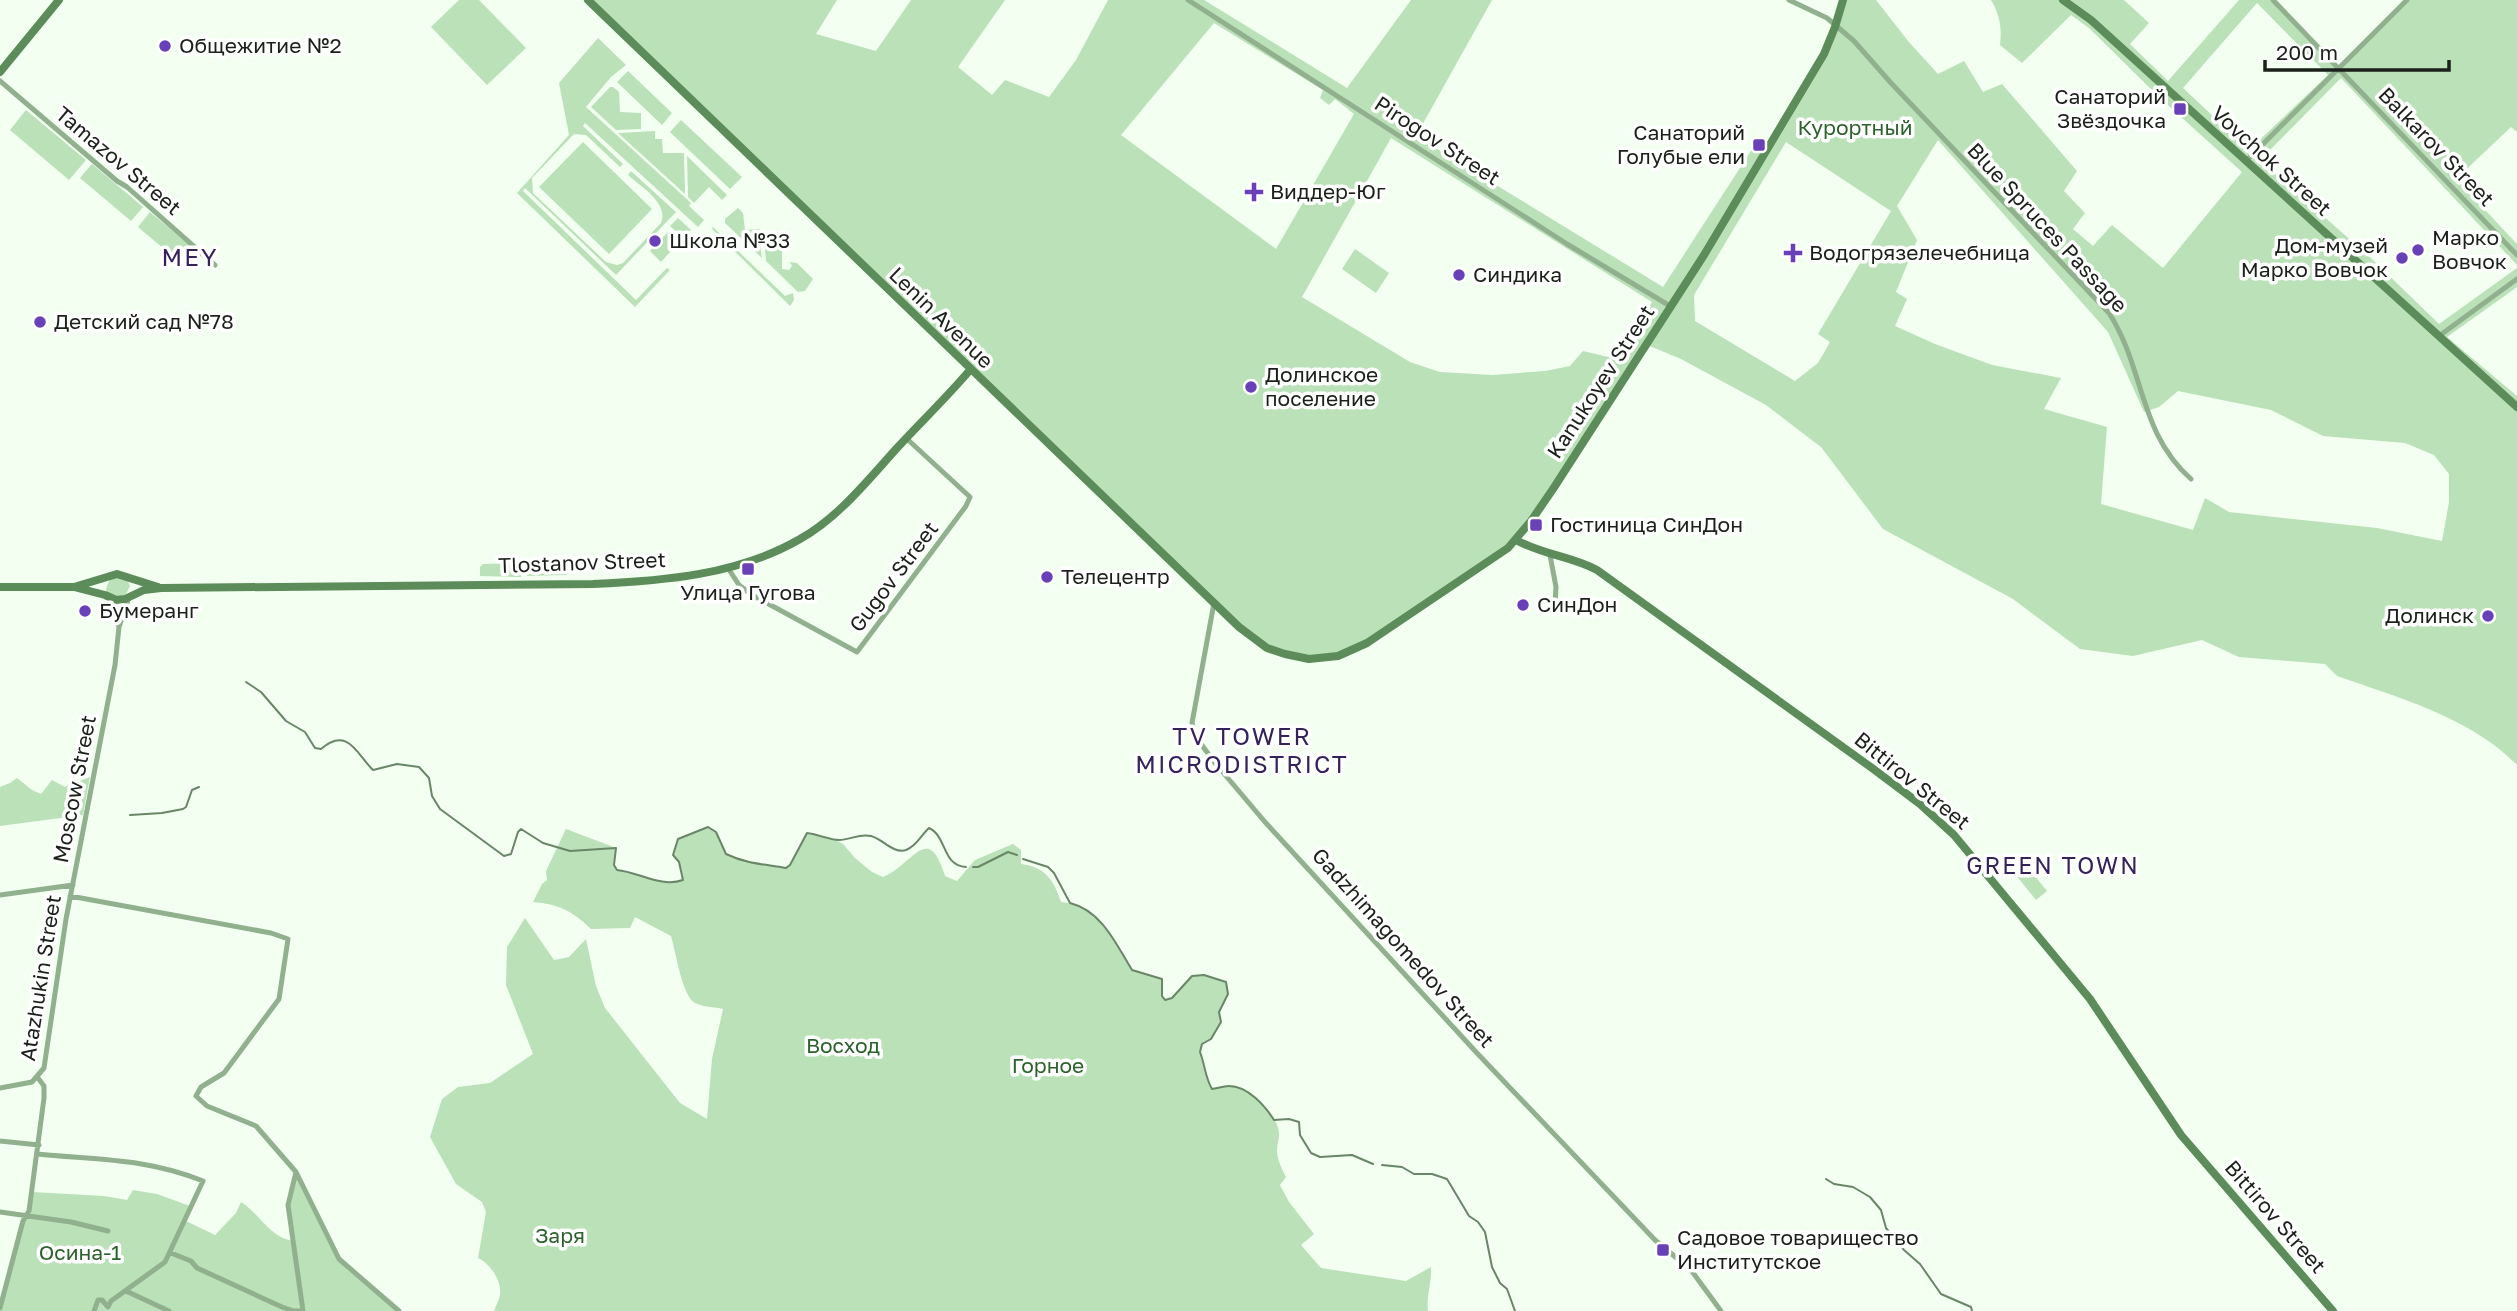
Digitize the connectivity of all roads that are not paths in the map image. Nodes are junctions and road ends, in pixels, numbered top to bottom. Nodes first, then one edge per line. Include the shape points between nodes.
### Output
1 (59, 0) edge
2 (588, 0) edge
3 (1188, 0) edge
4 (1789, 0) edge
5 (1843, 0) edge
6 (2063, 0) edge
7 (2273, 0) edge
8 (2407, 0) edge
9 (1835, 27) junction
10 (2339, 69) junction
11 (0, 72) edge
12 (0, 81) edge
13 (2246, 161) junction
14 (2517, 255) edge
15 (215, 265) dead end
16 (2517, 279) edge
17 (1670, 306) junction
18 (2439, 336) junction
19 (970, 370) junction
20 (2517, 407) edge
21 (906, 438) junction
22 (2190, 479) dead end
23 (1516, 540) junction
24 (1550, 555) junction
25 (728, 568) junction
26 (106, 578) junction
27 (131, 579) junction
28 (0, 587) edge
29 (74, 587) junction
30 (161, 588) junction
31 (107, 596) junction
32 (130, 596) junction
33 (1214, 603) junction
34 (1555, 604) dead end
35 (119, 627) junction
36 (1277, 652) joint
37 (73, 885) junction
38 (0, 895) edge
39 (70, 896) junction
40 (38, 1078) junction
41 (0, 1088) edge
42 (0, 1141) edge
43 (39, 1145) junction
44 (37, 1154) junction
45 (296, 1172) junction
46 (0, 1212) edge
47 (26, 1215) junction
48 (108, 1231) dead end
49 (171, 1253) junction
50 (127, 1291) junction
51 (0, 1308) edge
52 (94, 1311) edge
53 (169, 1311) edge
54 (303, 1311) edge
55 (399, 1311) edge
56 (1721, 1311) edge
57 (2333, 1311) edge

1 - 11 street
2 - 19 street, Lenin Avenue
3 - 17 street, Pirogov Street
4 - 9 street, Blue Spruces Passage via 1827,18
5 - 9 street, Kanukoyev Street
6 - 13 street, Vovchok Street
7 - 10 street, Balkarov Street
8 - 10 street
9 - 17 street, Kanukoyev Street via 1768,150
9 - 22 street, Blue Spruces Passage via 1854,41 2109,313 2131,360 2156,436
10 - 13 street
10 - 14 street, Balkarov Street
12 - 15 street, Tamazov Street
13 - 18 street, Vovchok Street
16 - 18 street
17 - 23 street, Kanukoyev Street
18 - 20 street, Vovchok Street
19 - 21 street, Tlostanov Street
19 - 33 street, Lenin Avenue
21 - 25 street, Tlostanov Street via 812,532 768,555
21 - 25 street, Gugov Street via 970,498 857,652 752,595
23 - 24 street, Bittirov Street
23 - 36 street, Kanukoyev Street via 1486,565 1346,653 1303,658
24 - 34 street
24 - 57 street, Bittirov Street via 1597,570 1947,828 2090,999 2193,1150
25 - 30 street, Tlostanov Street via 593,584
26 - 27 street via 117,574
26 - 29 street
26 - 31 street via 101,587
27 - 30 street
27 - 32 street via 135,587
28 - 29 street
29 - 31 street
30 - 32 street
31 - 32 street via 121,600
31 - 35 street
32 - 35 street
33 - 36 street, Lenin Avenue via 1253,639
33 - 56 street, Gadzhimagomedov Street via 1192,723 1196,737 1265,822 1466,1042 1655,1240 1691,1270
35 - 37 street, Moscow Street
37 - 38 street, Moscow Street
37 - 39 street, Atazhukin Street
39 - 40 street, Atazhukin Street via 46,1062
39 - 45 street via 288,939 279,999 224,1073 201,1087 196,1096 207,1106 256,1126
40 - 41 street, Atazhukin Street
40 - 43 street via 44,1086
42 - 43 street
43 - 44 street
44 - 47 street
44 - 49 street via 124,1160 203,1181
45 - 54 street via 288,1205
45 - 55 street via 339,1259
46 - 47 street
47 - 48 street
47 - 51 street
49 - 50 street
49 - 54 street via 282,1307
50 - 52 street via 108,1307 98,1300
50 - 53 street

